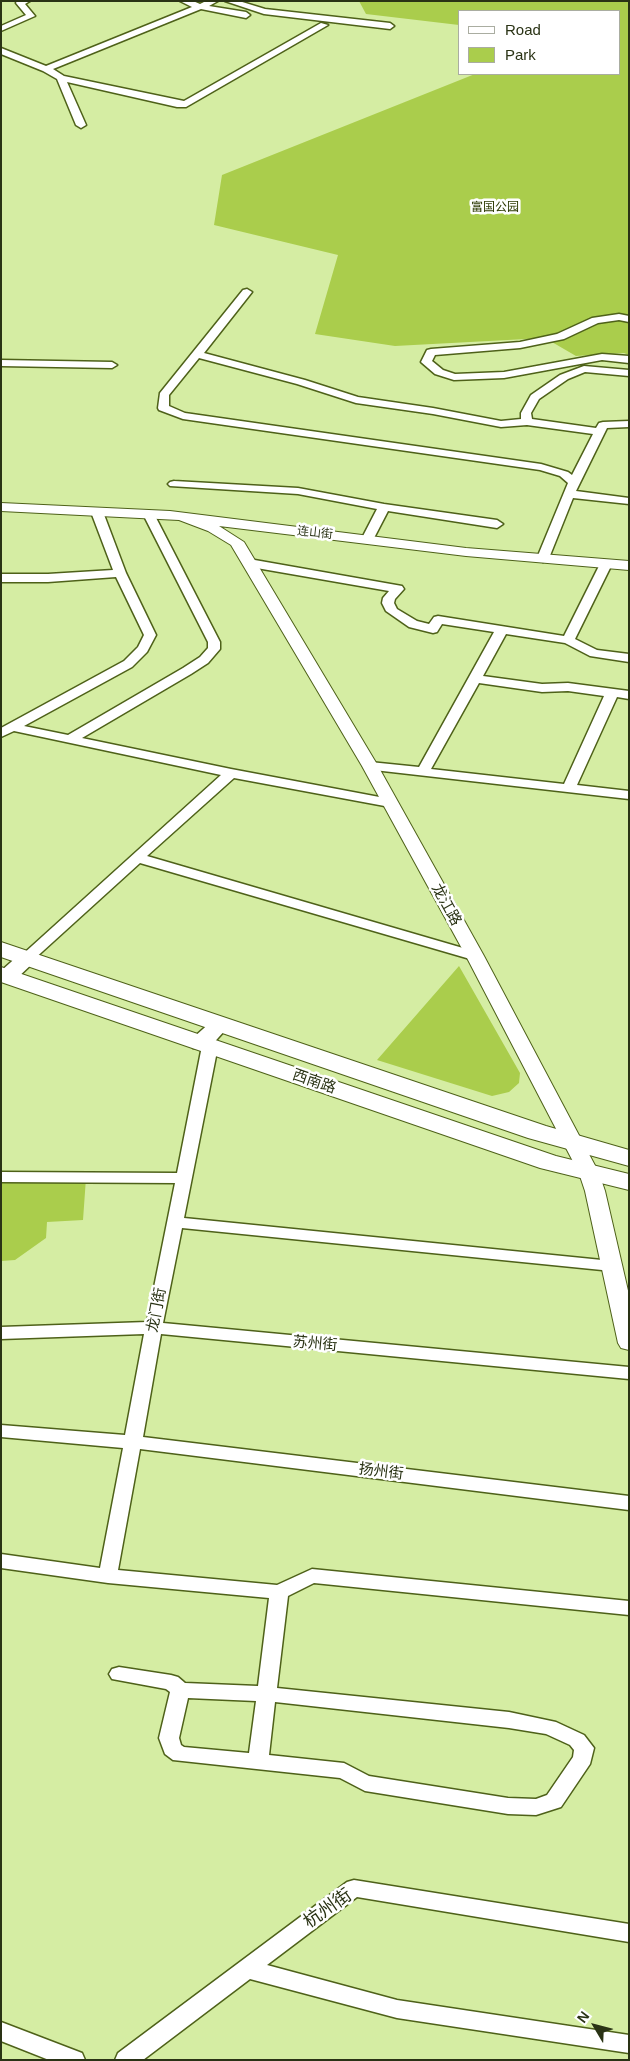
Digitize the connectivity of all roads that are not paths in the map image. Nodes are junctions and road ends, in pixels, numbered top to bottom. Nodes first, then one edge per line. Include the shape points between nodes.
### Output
1 (26, 1) edge
2 (184, 1) edge
3 (214, 1) edge
4 (229, 1) edge
5 (201, 7) junction
6 (269, 19) dead end
7 (324, 25) dead end
8 (390, 26) dead end
9 (1, 28) edge
10 (1, 51) edge
11 (46, 69) junction
12 (61, 78) junction
13 (81, 125) dead end
14 (247, 292) dead end
15 (629, 319) edge
16 (197, 354) junction
17 (629, 360) edge
18 (1, 363) edge
19 (112, 365) dead end
20 (629, 373) edge
21 (527, 422) junction
22 (629, 424) edge
23 (600, 432) junction
24 (574, 482) junction
25 (174, 484) dead end
26 (569, 494) junction
27 (629, 501) edge
28 (1, 507) edge
29 (384, 508) junction
30 (97, 512) junction
31 (149, 514) junction
32 (183, 517) junction
33 (497, 524) dead end
34 (269, 528) junction
35 (368, 538) junction
36 (236, 542) junction
37 (543, 558) junction
38 (249, 563) junction
39 (606, 564) junction
40 (629, 566) edge
41 (120, 573) junction
42 (1, 578) edge
43 (502, 630) junction
44 (568, 640) junction
45 (629, 658) edge
46 (475, 679) junction
47 (612, 693) junction
48 (629, 695) edge
49 (7, 730) edge
50 (70, 739) junction
51 (370, 766) junction
52 (423, 772) junction
53 (230, 773) junction
54 (569, 788) junction
55 (629, 795) edge
56 (390, 803) junction
57 (138, 858) junction
58 (1, 949) edge
59 (475, 956) junction
60 (27, 958) junction
61 (5, 975) edge
62 (220, 1024) junction
63 (205, 1044) junction
64 (575, 1144) junction
65 (629, 1158) edge
66 (590, 1173) junction
67 (1, 1177) edge
68 (183, 1178) junction
69 (629, 1182) edge
70 (175, 1222) junction
71 (612, 1266) junction
72 (154, 1328) junction
73 (1, 1332) edge
74 (629, 1343) edge
75 (629, 1373) edge
76 (1, 1431) edge
77 (132, 1442) junction
78 (629, 1503) edge
79 (1, 1561) edge
80 (108, 1576) junction
81 (279, 1592) junction
82 (629, 1608) edge
83 (119, 1674) dead end
84 (180, 1690) junction
85 (266, 1694) junction
86 (258, 1761) junction
87 (629, 1932) edge
88 (247, 1969) junction
89 (1, 2031) edge
90 (629, 2044) edge
91 (74, 2060) edge
92 (126, 2060) edge

1 - 9 street via 20,3 31,16
2 - 5 street
3 - 5 street
4 - 8 street via 264,11
5 - 6 street
5 - 11 street
7 - 12 street via 186,104
10 - 11 street
11 - 12 street
12 - 13 street
14 - 16 street
15 - 17 street via 596,320 560,337 520,345 431,352 426,362 439,372 454,377 504,375 602,358
16 - 21 street via 356,400 501,424
16 - 24 street via 164,395 163,408 183,416 541,467 564,474
18 - 19 street
20 - 21 street via 584,369 564,377 535,398 526,413
21 - 23 street
22 - 23 street via 603,425
23 - 24 street
24 - 26 street
25 - 29 street via 298,491
26 - 27 street
26 - 37 street
28 - 30 street, 连山街
29 - 33 street
29 - 35 street
30 - 31 street, 连山街
30 - 41 street
31 - 32 street, 连山街
31 - 50 street via 214,642 214,649 204,660
32 - 34 street, 连山街
32 - 36 street, 龙江路 via 213,528
34 - 35 street, 连山街
34 - 36 street via 242,536
35 - 37 street, 连山街 via 466,552
36 - 38 street, 龙江路
37 - 39 street, 连山街
38 - 43 street via 398,590 389,598 392,611 420,626 433,629 438,620
38 - 51 street, 龙江路
39 - 40 street, 连山街
39 - 44 street
41 - 42 street
41 - 49 street via 150,635 143,649 128,664
43 - 44 street
43 - 46 street
44 - 45 street via 594,653
46 - 47 street
46 - 52 street
47 - 48 street
47 - 54 street
49 - 50 street
50 - 53 street
51 - 52 street
51 - 56 street, 龙江路
52 - 54 street
53 - 56 street
53 - 57 street
54 - 55 street
56 - 59 street, 龙江路
57 - 59 street
57 - 60 street
58 - 60 main road
59 - 64 street, 龙江路
60 - 61 main road
60 - 62 main road
61 - 63 main road, 西南路
62 - 63 main road
62 - 64 main road
63 - 66 main road, 西南路 via 549,1162
63 - 68 street, 龙门街
64 - 65 main road
64 - 66 street, 龙江路
66 - 69 main road, 西南路
66 - 71 street, 龙江路
67 - 68 street
68 - 70 street, 龙门街
70 - 71 street
70 - 72 street, 龙门街
71 - 74 street, 龙江路
72 - 73 street, 苏州街
72 - 75 street, 苏州街
72 - 77 street, 龙门街
76 - 77 street, 扬州街
77 - 78 street, 扬州街
77 - 80 street, 龙门街
79 - 80 street
80 - 81 street
81 - 82 street via 312,1576
81 - 85 street
83 - 84 street via 171,1682
84 - 85 street
84 - 86 street via 169,1738 172,1749 180,1754
85 - 86 street
85 - 86 street via 549,1727 577,1740 584,1748 583,1758 554,1801 536,1807 508,1806 365,1783 344,1771
87 - 88 street, 杭州街 via 354,1888
88 - 90 street via 397,2009
88 - 92 street, 杭州街
89 - 91 street

